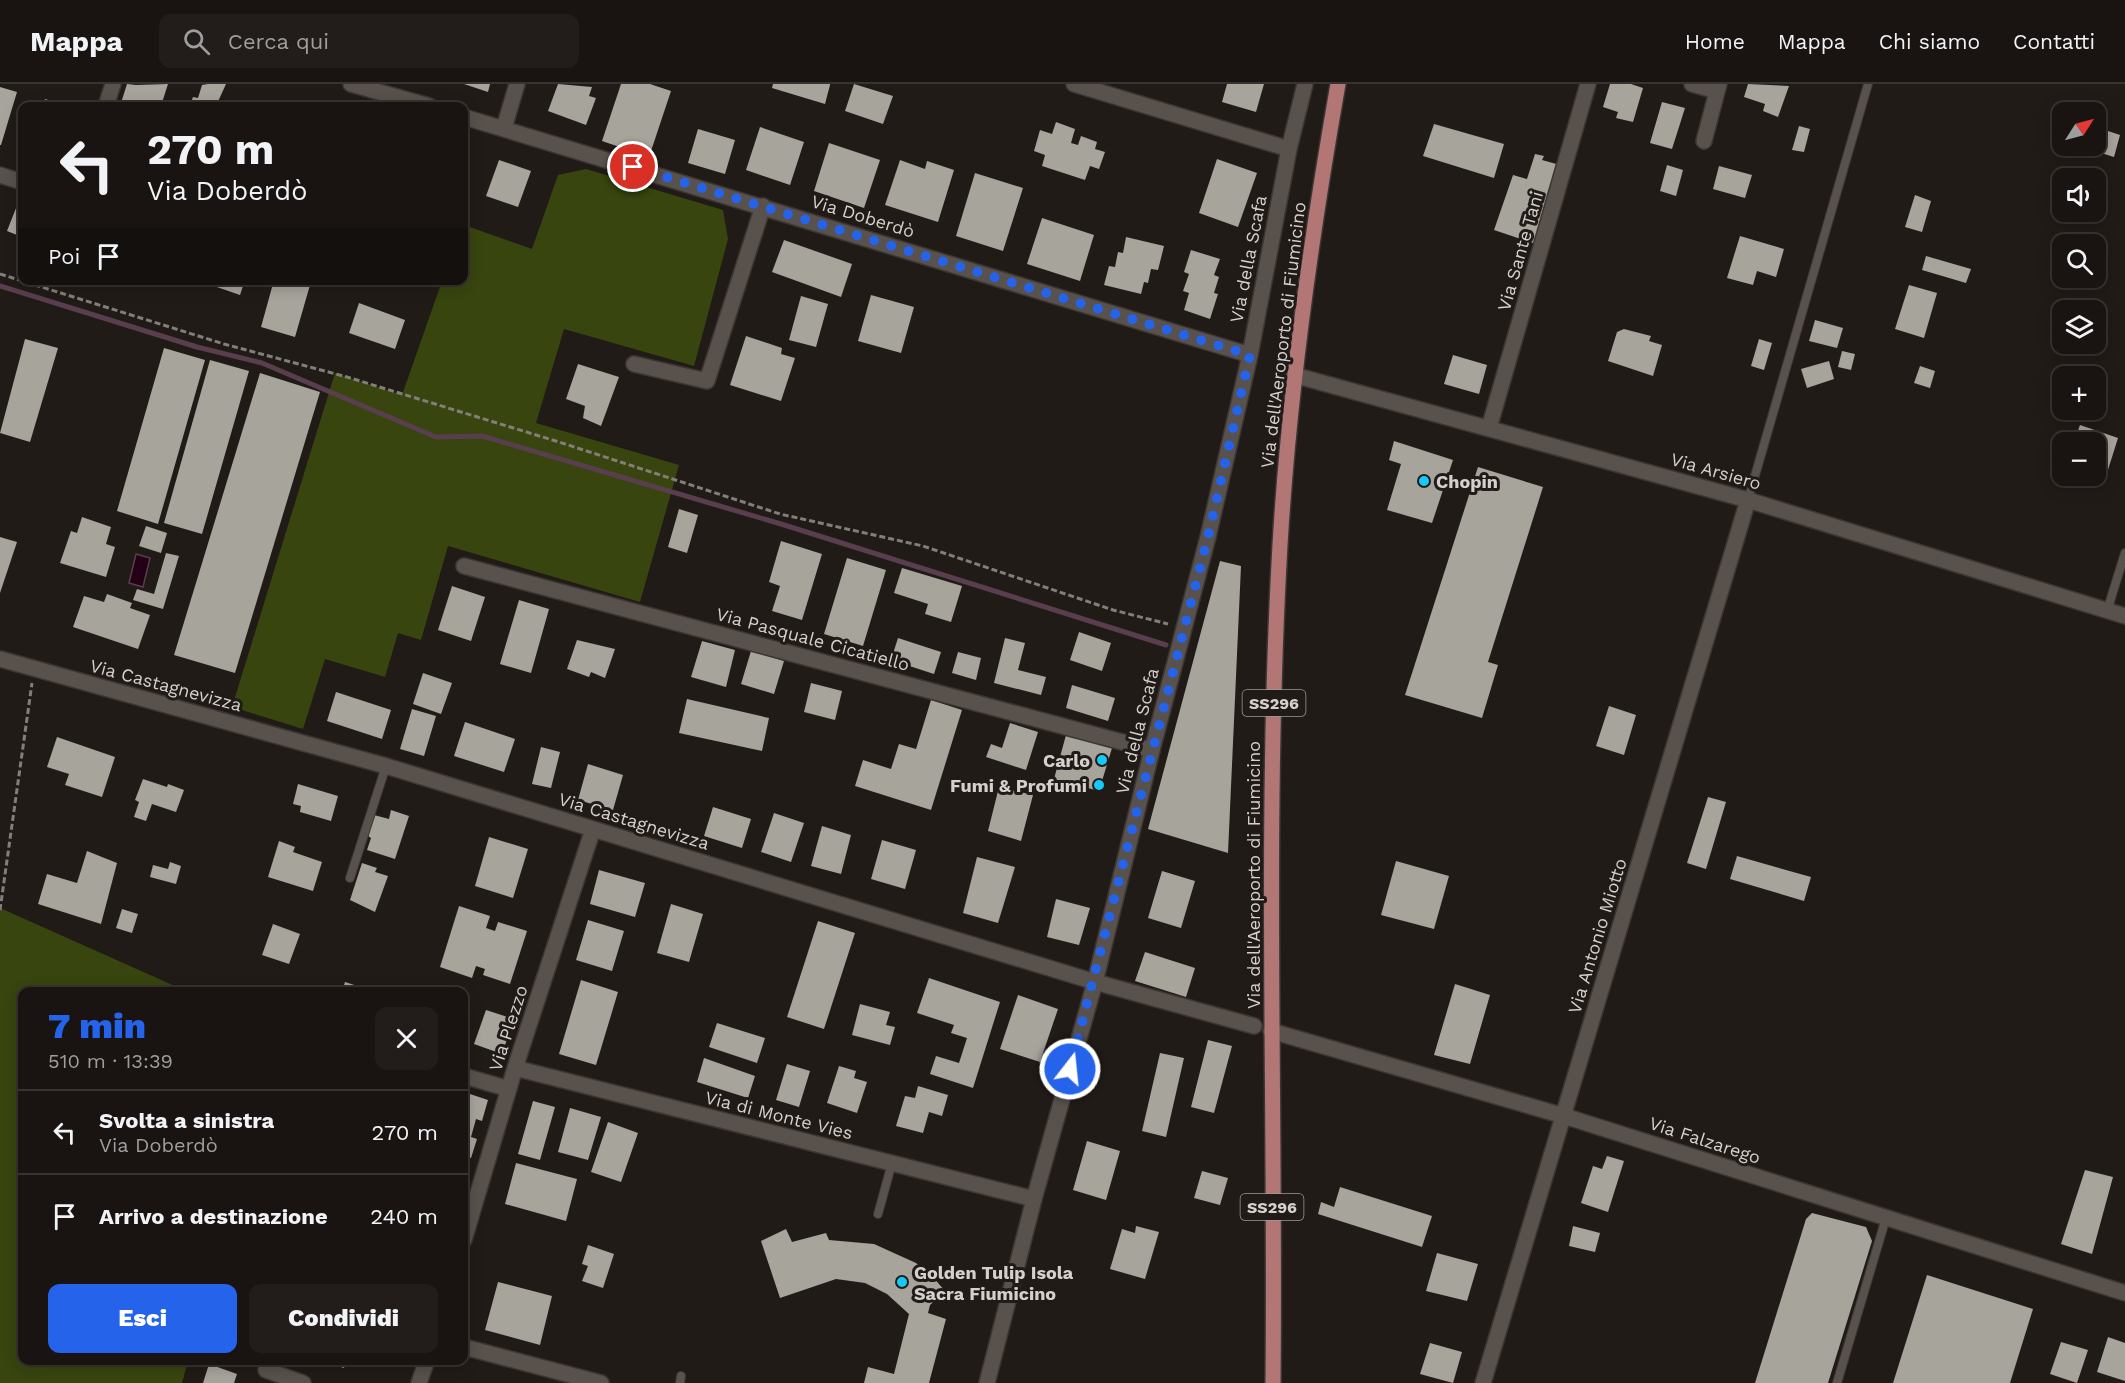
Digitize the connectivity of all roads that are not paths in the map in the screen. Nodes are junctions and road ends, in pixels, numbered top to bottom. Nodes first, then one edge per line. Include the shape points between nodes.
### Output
1 (113, 84) edge
2 (351, 84) edge
3 (517, 84) edge
4 (1074, 84) edge
5 (1305, 84) edge
6 (1338, 84) edge
7 (1588, 84) edge
8 (1692, 84) edge
9 (1868, 84) edge
10 (1718, 88) edge
11 (107, 102) edge
12 (397, 102) edge
13 (468, 118) edge
14 (504, 128) junction
15 (1704, 141) dead end
16 (1289, 149) junction
17 (0, 175) edge
18 (18, 181) edge
19 (763, 206) junction
20 (1250, 355) junction
21 (634, 364) dead end
22 (1294, 375) junction
23 (1489, 428) junction
24 (1749, 500) junction
25 (2125, 553) edge
26 (464, 566) dead end
27 (2107, 611) junction
28 (2125, 616) edge
29 (0, 659) edge
30 (1152, 750) junction
31 (386, 766) junction
32 (593, 829) junction
33 (350, 878) dead end
34 (1095, 982) junction
35 (1254, 1026) dead end
36 (1271, 1031) junction
37 (515, 1068) junction
38 (468, 1077) edge
39 (509, 1089) junction
40 (1564, 1116) junction
41 (892, 1163) junction
42 (1034, 1199) junction
43 (878, 1214) dead end
44 (1886, 1218) junction
45 (468, 1227) edge
46 (2125, 1293) edge
47 (468, 1348) edge
48 (424, 1365) edge
49 (266, 1370) dead end
50 (303, 1383) edge
51 (419, 1383) edge
52 (601, 1383) edge
53 (987, 1383) edge
54 (1273, 1383) edge
55 (1483, 1383) edge
56 (1837, 1383) edge

1 - 11 street
2 - 12 street
3 - 14 street
4 - 16 street
5 - 16 street, Via della Scafa
6 - 22 main road, Via dell'Aeroporto di Fiumicino / SS296
7 - 23 street, Via Sante Tani
8 - 10 street
9 - 24 lane
10 - 15 street
13 - 14 street, Via Doberdò
14 - 19 street, Via Doberdò
16 - 20 street, Via della Scafa
17 - 18 street
19 - 20 street, Via Doberdò
19 - 21 street via 706,381
20 - 30 street, Via della Scafa via 1208,537
22 - 23 street, Via Arsiero
22 - 36 main road, Via dell'Aeroporto di Fiumicino / SS296 via 1280,545 1275,676
23 - 24 street, Via Arsiero
24 - 27 street, Via Arsiero
24 - 40 street, Via Antonio Miotto
25 - 27 lane
26 - 30 street, Via Pasquale Cicatiello
27 - 28 street, Via Arsiero
29 - 31 street, Via Castagnevizza
30 - 34 street, Via della Scafa
31 - 32 street, Via Castagnevizza
31 - 33 lane
32 - 34 street, Via Castagnevizza
32 - 37 street, Via Plezzo
34 - 35 street, Via Castagnevizza
34 - 42 street, Via della Scafa
36 - 40 street, Via Falzarego
36 - 54 main road, Via dell'Aeroporto di Fiumicino / SS296
37 - 39 street, Via Plezzo
37 - 41 street, Via di Monte Vies
38 - 39 street
39 - 45 street, Via Plezzo
40 - 44 street, Via Falzarego
40 - 55 street, Via Antonio Miotto
41 - 42 street, Via di Monte Vies
41 - 43 lane
42 - 53 street, Via della Scafa
44 - 46 street, Via Falzarego
44 - 56 lane
47 - 52 street
48 - 51 street
49 - 50 street

